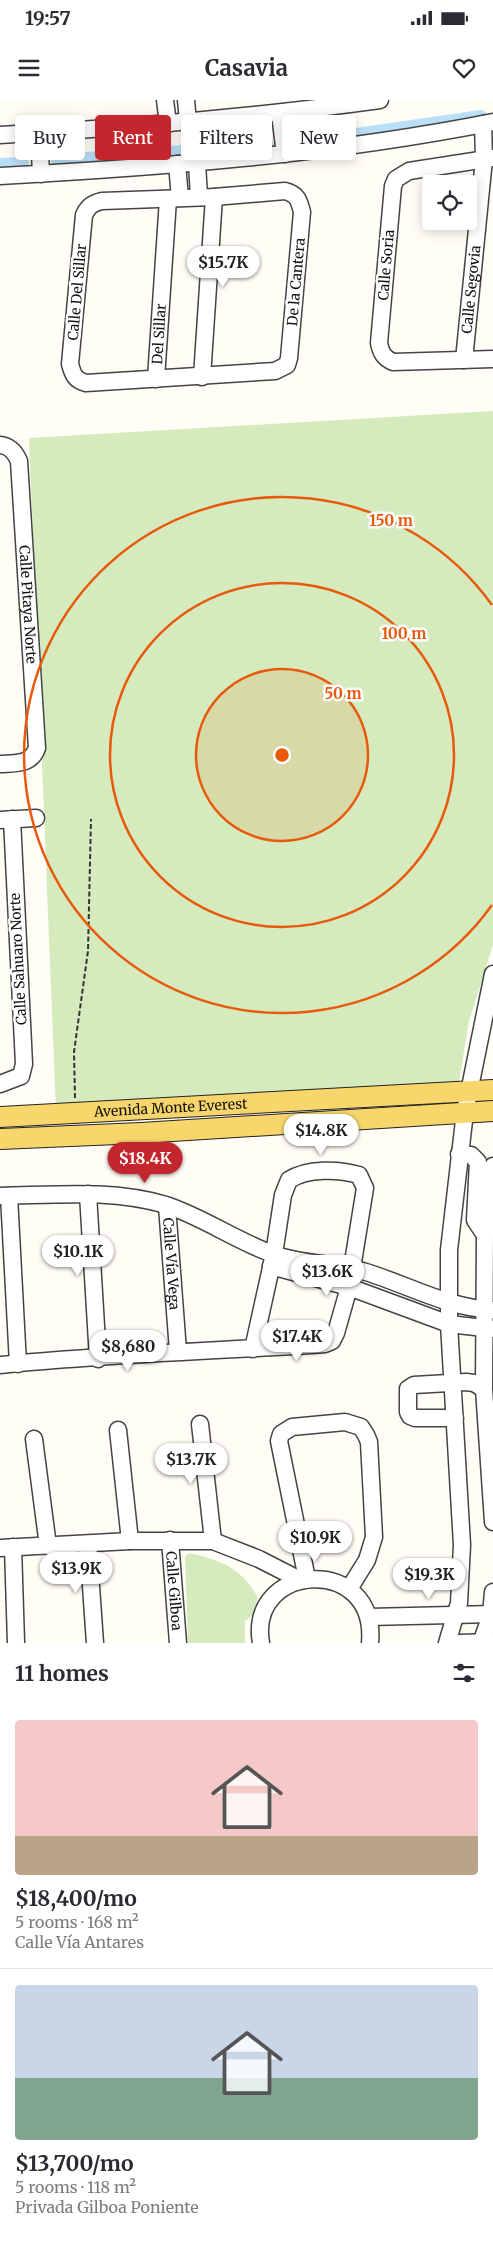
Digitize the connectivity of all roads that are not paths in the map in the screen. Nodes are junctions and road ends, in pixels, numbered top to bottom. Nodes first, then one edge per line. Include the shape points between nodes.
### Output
1 (165, 100) edge
2 (186, 100) edge
3 (380, 100) edge
4 (280, 114) junction
5 (167, 115) edge
6 (187, 115) edge
7 (268, 115) edge
8 (488, 123) edge
9 (282, 130) edge
10 (15, 134) edge
11 (0, 135) edge
12 (356, 144) edge
13 (282, 154) edge
14 (488, 158) edge
15 (40, 160) edge
16 (197, 163) junction
17 (177, 164) junction
18 (41, 174) junction
19 (0, 176) edge
20 (294, 194) joint
21 (206, 197) junction
22 (174, 198) junction
23 (493, 358) edge
24 (464, 360) junction
25 (282, 369) joint
26 (202, 377) junction
27 (156, 379) junction
28 (5, 447) edge
29 (0, 764) edge
30 (36, 818) dead end
31 (6, 820) edge
32 (493, 974) edge
33 (0, 1084) edge
34 (493, 1090) edge
35 (469, 1092) junction
36 (493, 1111) edge
37 (465, 1112) junction
38 (0, 1118) edge
39 (0, 1139) edge
40 (459, 1154) junction
41 (493, 1166) edge
42 (88, 1194) junction
43 (5, 1196) edge
44 (167, 1206) junction
45 (485, 1235) junction
46 (273, 1260) junction
47 (352, 1269) junction
48 (349, 1287) junction
49 (449, 1301) junction
50 (489, 1310) edge
51 (449, 1324) junction
52 (488, 1329) edge
53 (253, 1349) junction
54 (178, 1351) junction
55 (98, 1359) junction
56 (18, 1364) junction
57 (0, 1366) edge
58 (453, 1384) junction
59 (484, 1389) junction
60 (455, 1418) junction
61 (200, 1424) dead end
62 (118, 1430) dead end
63 (34, 1439) dead end
64 (493, 1521) edge
65 (170, 1540) junction
66 (130, 1541) junction
67 (213, 1541) junction
68 (88, 1544) junction
69 (48, 1546) junction
70 (7, 1548) edge
71 (304, 1579) junction
72 (349, 1589) junction
73 (493, 1592) edge
74 (492, 1614) edge
75 (456, 1616) junction
76 (369, 1617) junction
77 (485, 1642) edge
78 (16, 1643) edge
79 (95, 1643) edge
80 (178, 1643) edge
81 (261, 1643) edge
82 (370, 1643) edge
83 (447, 1643) edge
84 (459, 1643) edge

1 - 5 street
2 - 6 street
3 - 4 street
4 - 7 street
4 - 9 street
8 - 12 street
8 - 14 street, Calle Segovia
10 - 11 street
13 - 16 street
14 - 24 street, Calle Segovia
14 - 24 street, Calle Soria via 409,171 396,179 393,186 379,343 381,352 393,362
15 - 18 street
16 - 17 street
16 - 21 street
17 - 18 street
17 - 22 street, Del Sillar
18 - 19 street
20 - 21 street, Calle Del Sillar via 285,190
20 - 25 street, De la Cantera via 300,201 302,212 289,358
21 - 22 street, Calle Del Sillar
21 - 26 street
22 - 27 street, Del Sillar
22 - 27 street, Calle Del Sillar via 102,201 93,203 84,215 70,364 72,373 77,380 86,383
23 - 24 street
25 - 26 street, Calle Del Sillar
26 - 27 street, Calle Del Sillar
28 - 29 street, Calle Pitaya Norte via 16,453 19,461 37,748 29,761
30 - 31 street
31 - 33 street, Calle Sahuaro Norte via 24,1064 21,1076
32 - 35 street
34 - 35 main road, Avenida Monte Everest
35 - 37 street
35 - 38 main road, Avenida Monte Everest
36 - 37 main road, Avenida Monte Everest
37 - 39 main road, Avenida Monte Everest
37 - 40 street
40 - 45 street via 471,1155 478,1162 475,1220
40 - 49 street via 448,1250
41 - 45 street
42 - 43 street
42 - 44 street via 128,1196
42 - 55 street
43 - 56 street
44 - 46 street
44 - 54 street, Calle Vía Vega
45 - 50 street
46 - 47 street
46 - 47 street via 283,1195 289,1180 306,1173 342,1171 359,1175 365,1188
46 - 48 street
46 - 53 street
47 - 48 street
47 - 49 street
48 - 51 street
48 - 53 street via 332,1340 325,1344
49 - 50 street
49 - 51 street
50 - 52 street
51 - 52 street
51 - 58 street
52 - 59 street
53 - 54 street
54 - 55 street
55 - 56 street
56 - 57 street
58 - 59 street via 474,1383
58 - 60 street
58 - 60 street via 410,1387 408,1412 415,1418
59 - 64 street
60 - 75 street via 462,1545
61 - 67 street
62 - 66 street
63 - 69 street
65 - 66 street
65 - 67 street
65 - 80 street, Calle Gilboa
66 - 68 street
67 - 71 street
68 - 69 street
68 - 79 street
69 - 70 street
70 - 78 street
71 - 72 street via 322,1578
71 - 72 street via 278,1441 281,1434 292,1427 345,1422 361,1427 368,1442 374,1537 367,1560
71 - 81 street via 284,1588 271,1600 262,1616
72 - 76 street
73 - 74 street
74 - 75 street
74 - 77 street
75 - 76 street
75 - 83 street
76 - 82 street
77 - 84 street

